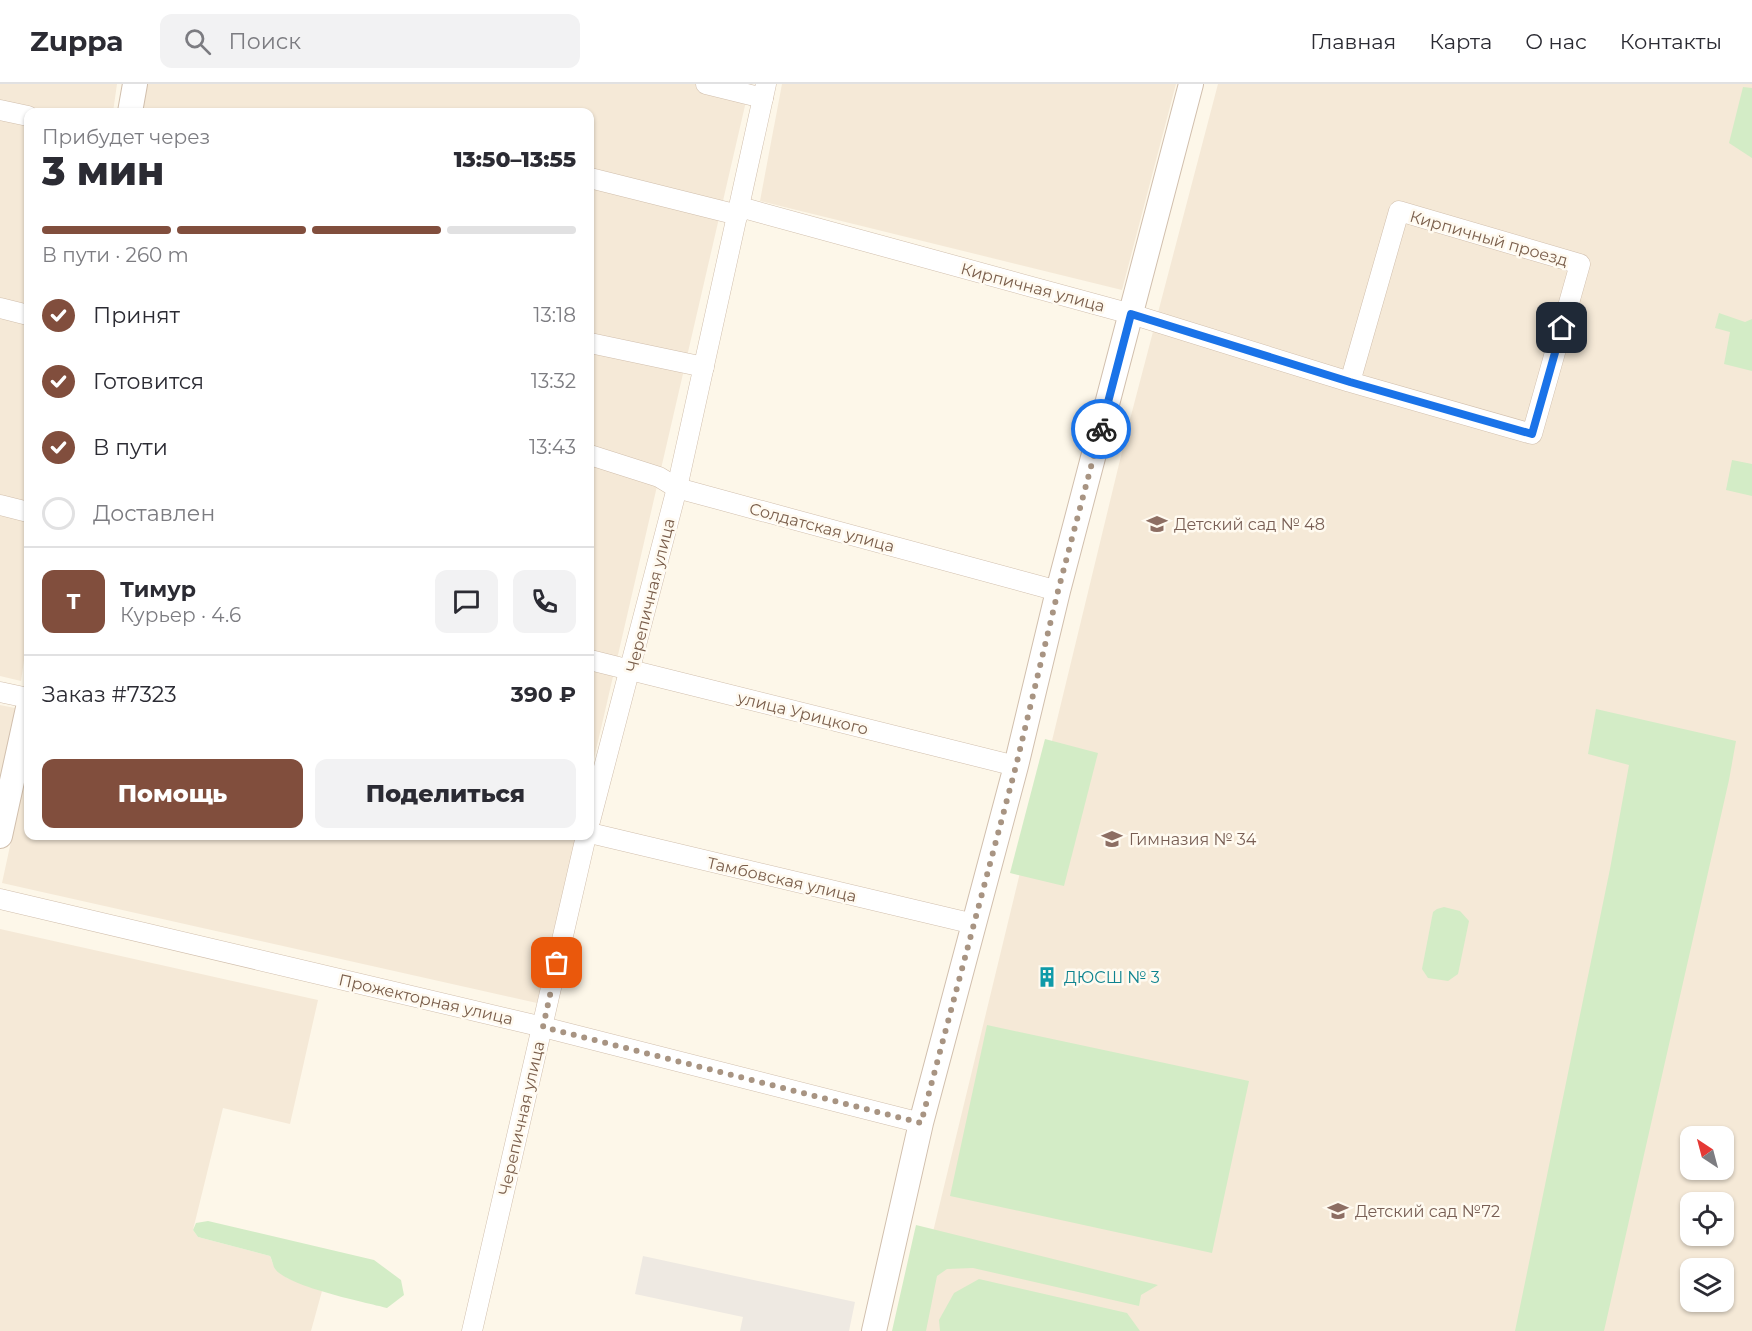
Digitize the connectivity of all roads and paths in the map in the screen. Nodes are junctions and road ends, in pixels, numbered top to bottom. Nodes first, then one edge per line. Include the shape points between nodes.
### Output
1 (135, 84) edge
2 (706, 84) edge
3 (1191, 84) edge
4 (765, 91) edge
5 (131, 108) edge
6 (0, 110) edge
7 (24, 116) edge
8 (594, 179) edge
9 (739, 211) junction
10 (0, 308) edge
11 (24, 314) edge
12 (1131, 314) junction
13 (594, 344) edge
14 (704, 367) junction
15 (1350, 382) junction
16 (1532, 434) joint
17 (594, 456) edge
18 (677, 488) junction
19 (0, 505) edge
20 (24, 511) edge
21 (1058, 591) junction
22 (594, 661) edge
23 (630, 671) junction
24 (0, 692) edge
25 (24, 697) edge
26 (24, 726) edge
27 (1016, 766) junction
28 (594, 806) edge
29 (594, 834) edge
30 (0, 836) edge
31 (585, 840) edge
32 (0, 899) edge
33 (974, 924) junction
34 (543, 1027) junction
35 (921, 1123) junction
36 (472, 1331) edge
37 (874, 1331) edge

1 - 5 street
2 - 4 street
3 - 12 street
4 - 9 street, Черепичная улица
6 - 7 street
8 - 9 street
9 - 12 street, Кирпичная улица
9 - 14 street, Черепичная улица
10 - 11 street
12 - 15 street, Кирпичная улица
12 - 21 street
13 - 14 street
14 - 18 street, Черепичная улица
15 - 16 street, Кирпичная улица
15 - 16 street, Кирпичный проезд via 1399,211 1580,264
17 - 18 street, Солдатская улица via 659,477
18 - 21 street, Солдатская улица
18 - 23 street, Черепичная улица
19 - 20 street
21 - 27 street
22 - 23 street, улица Урицкого
23 - 27 street, улица Урицкого
23 - 28 street, Черепичная улица
24 - 25 street
26 - 30 street
27 - 33 street
29 - 33 street, Тамбовская улица
31 - 34 street, Черепичная улица
32 - 34 street, Прожекторная улица
33 - 35 street
34 - 35 street, Прожекторная улица
34 - 36 street, Черепичная улица
35 - 37 street

